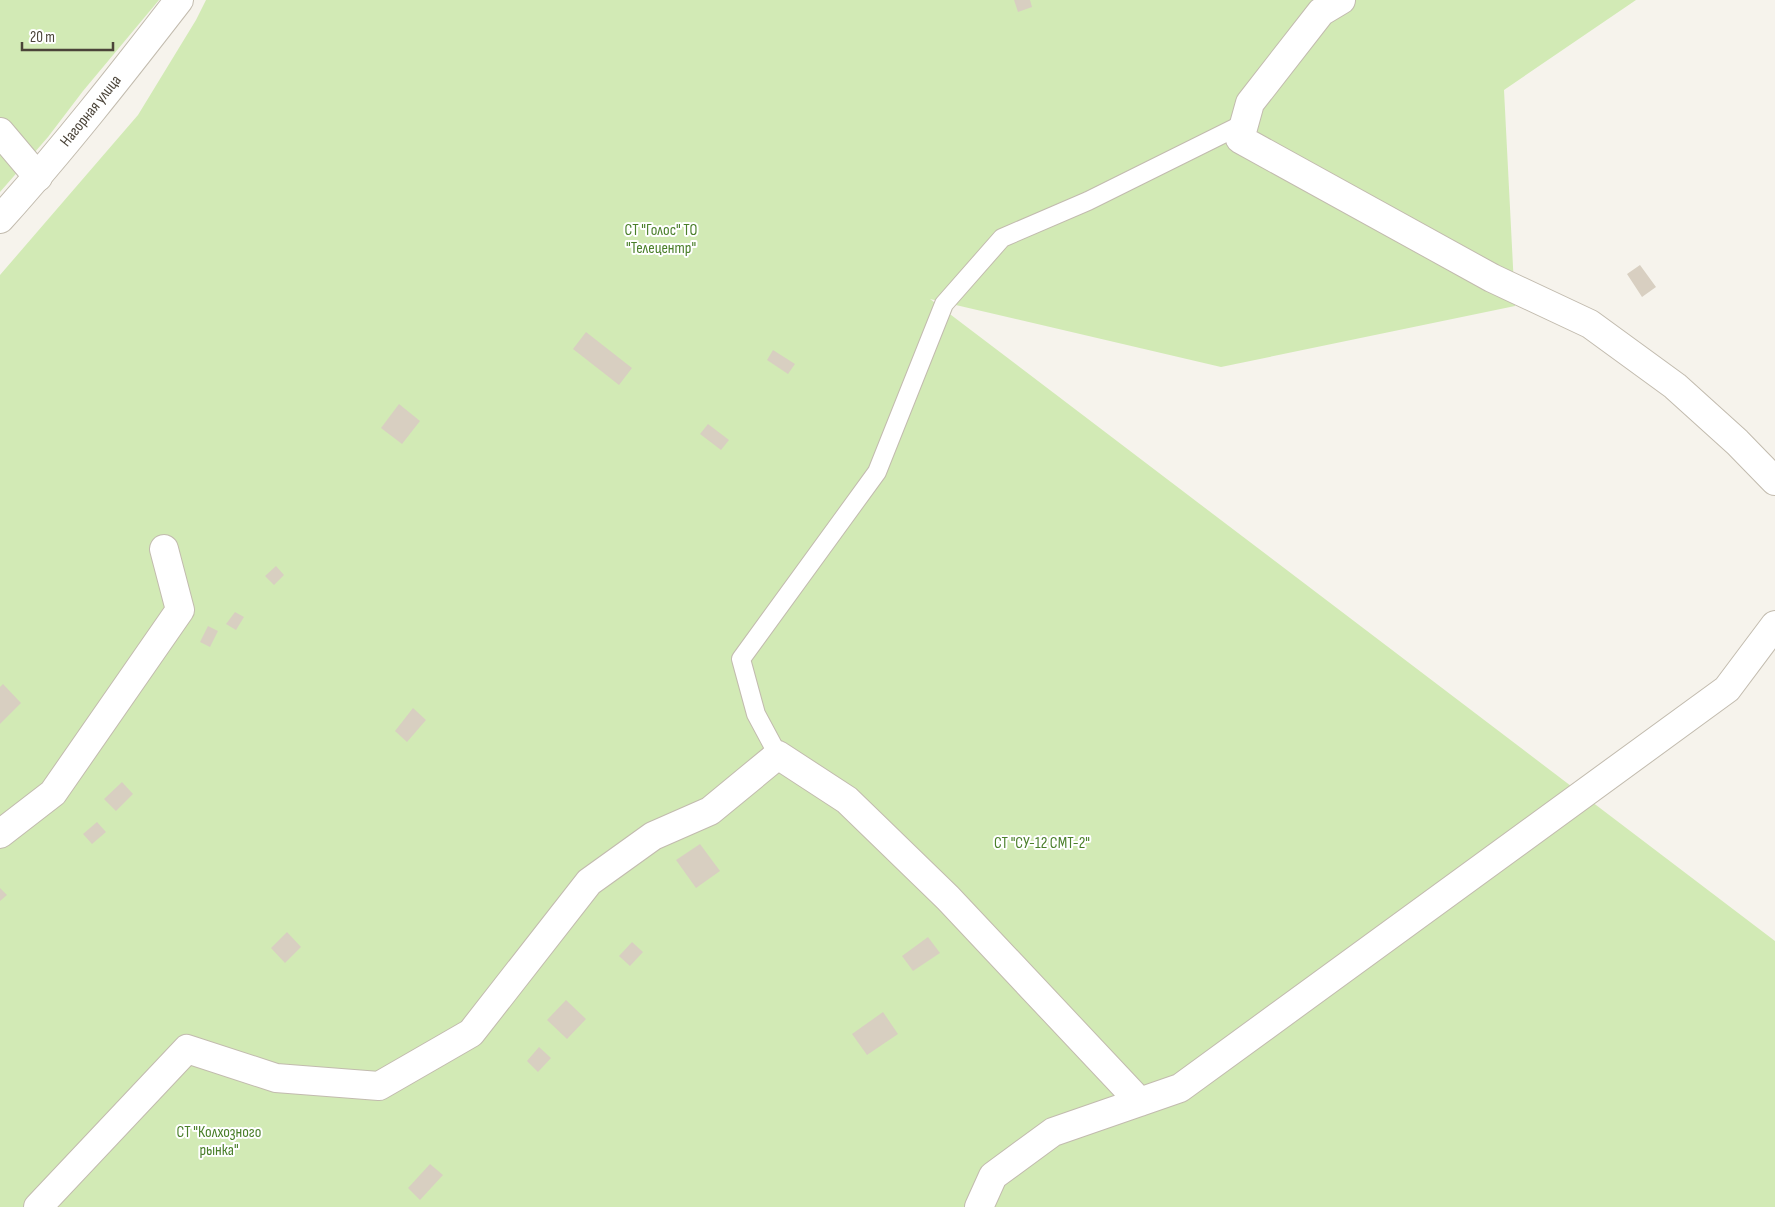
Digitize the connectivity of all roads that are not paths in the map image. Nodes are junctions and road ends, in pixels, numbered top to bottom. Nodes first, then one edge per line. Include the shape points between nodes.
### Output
1 (179, 0) edge
2 (1325, 4) edge
3 (1245, 123) junction
4 (0, 132) edge
5 (38, 177) junction
6 (0, 220) edge
7 (1775, 481) edge
8 (164, 549) dead end
9 (1775, 625) edge
10 (778, 755) junction
11 (0, 834) edge
12 (1140, 1102) junction
13 (38, 1207) edge
14 (980, 1207) edge

1 - 5 street, Нагорная улица
2 - 3 street via 1250,103
3 - 7 street via 1240,139 1492,278 1590,324 1675,386
3 - 10 lane via 1088,201 1002,238 944,304 877,472 741,659 756,714
4 - 5 street
5 - 6 street, Нагорная улица
8 - 11 street via 180,610 53,793
9 - 12 street via 1727,689 1180,1088
10 - 12 street via 847,800 948,898
10 - 13 street via 710,811 654,836 589,882 471,1033 379,1086 276,1078 187,1049
12 - 14 street via 1053,1132 993,1176

